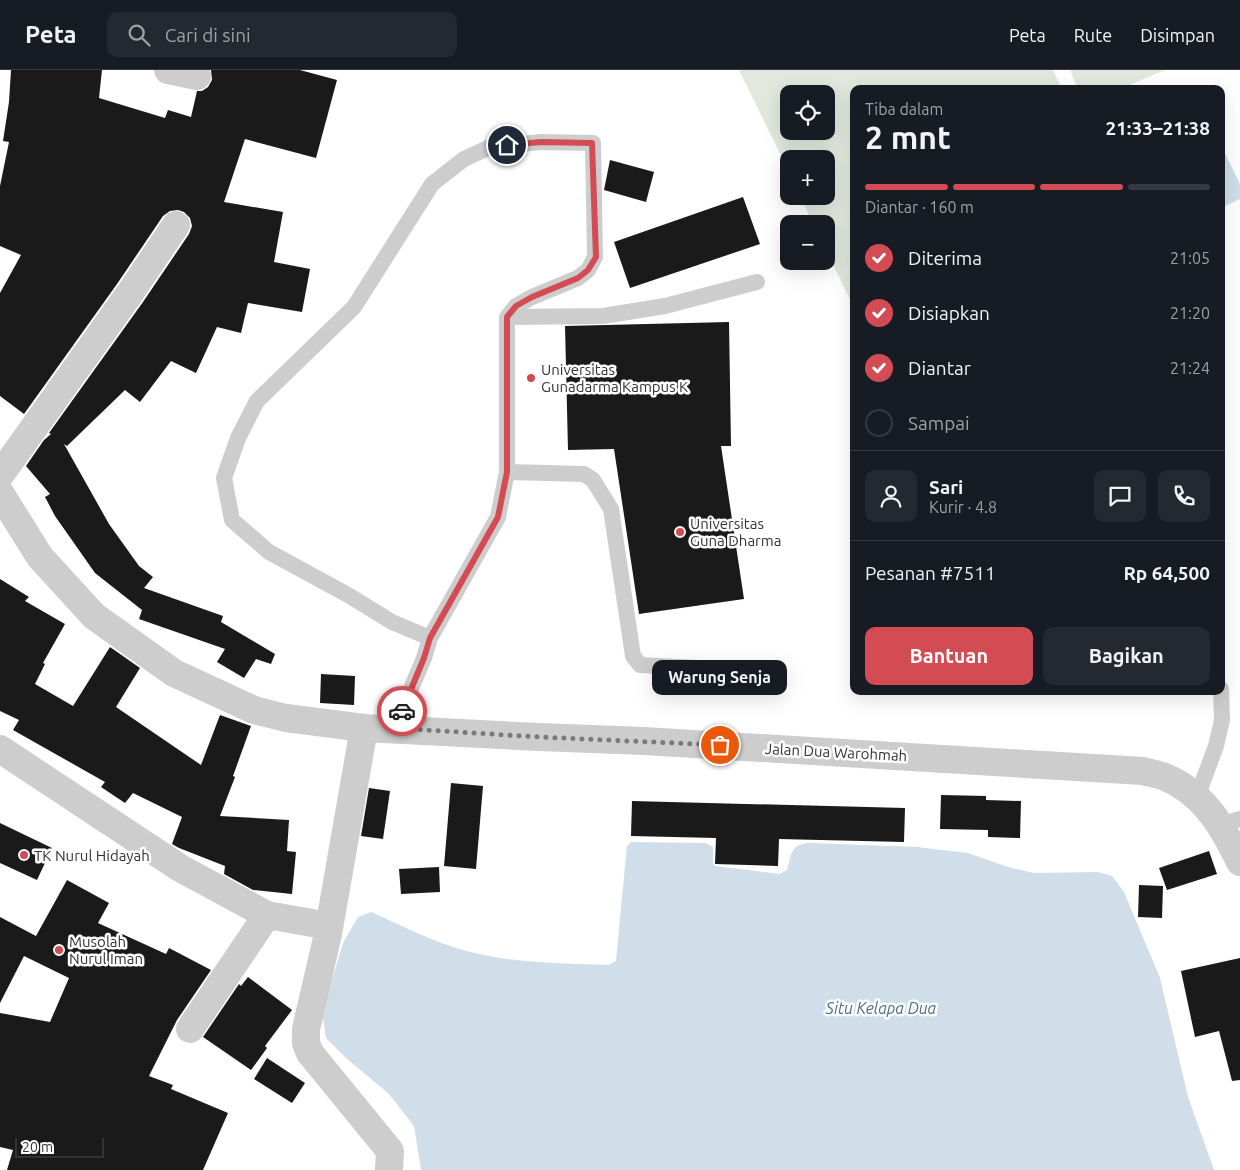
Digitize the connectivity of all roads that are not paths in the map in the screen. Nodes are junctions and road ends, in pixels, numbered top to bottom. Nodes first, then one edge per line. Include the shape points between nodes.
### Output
1 (168, 70) edge
2 (197, 76) dead end
3 (176, 225) dead end
4 (757, 282) dead end
5 (507, 317) junction
6 (507, 472) junction
7 (0, 475) edge
8 (0, 493) edge
9 (430, 638) junction
10 (717, 669) dead end
11 (1221, 695) edge
12 (364, 728) junction
13 (394, 728) junction
14 (0, 749) edge
15 (1197, 797) junction
16 (1230, 822) edge
17 (1240, 862) edge
18 (267, 915) junction
19 (330, 926) junction
20 (190, 1029) dead end
21 (389, 1170) edge

1 - 2 street
3 - 7 street
4 - 5 lane via 665,306 619,314
5 - 6 lane
5 - 9 lane via 516,306 578,278 596,257 592,143 541,142 490,147 464,159 432,184 354,307 257,401 238,438 224,478 232,520 269,552 392,622
6 - 9 lane via 498,517
6 - 10 lane via 584,474 593,480 611,509 633,656 640,665
8 - 12 street, Jalan Dua Warohmah via 40,557 94,616 174,673 254,710 286,718
9 - 13 lane
11 - 15 lane via 1222,720 1216,746
12 - 13 street, Jalan Dua Warohmah
12 - 19 street
13 - 15 street, Jalan Dua Warohmah via 1143,771 1166,777
14 - 18 street via 180,868
15 - 16 street, Jalan Dua Warohmah via 1214,815
16 - 17 street, Jalan Dua Warohmah
18 - 19 street
18 - 20 street
19 - 21 street via 306,1029 306,1043 310,1053 390,1151

